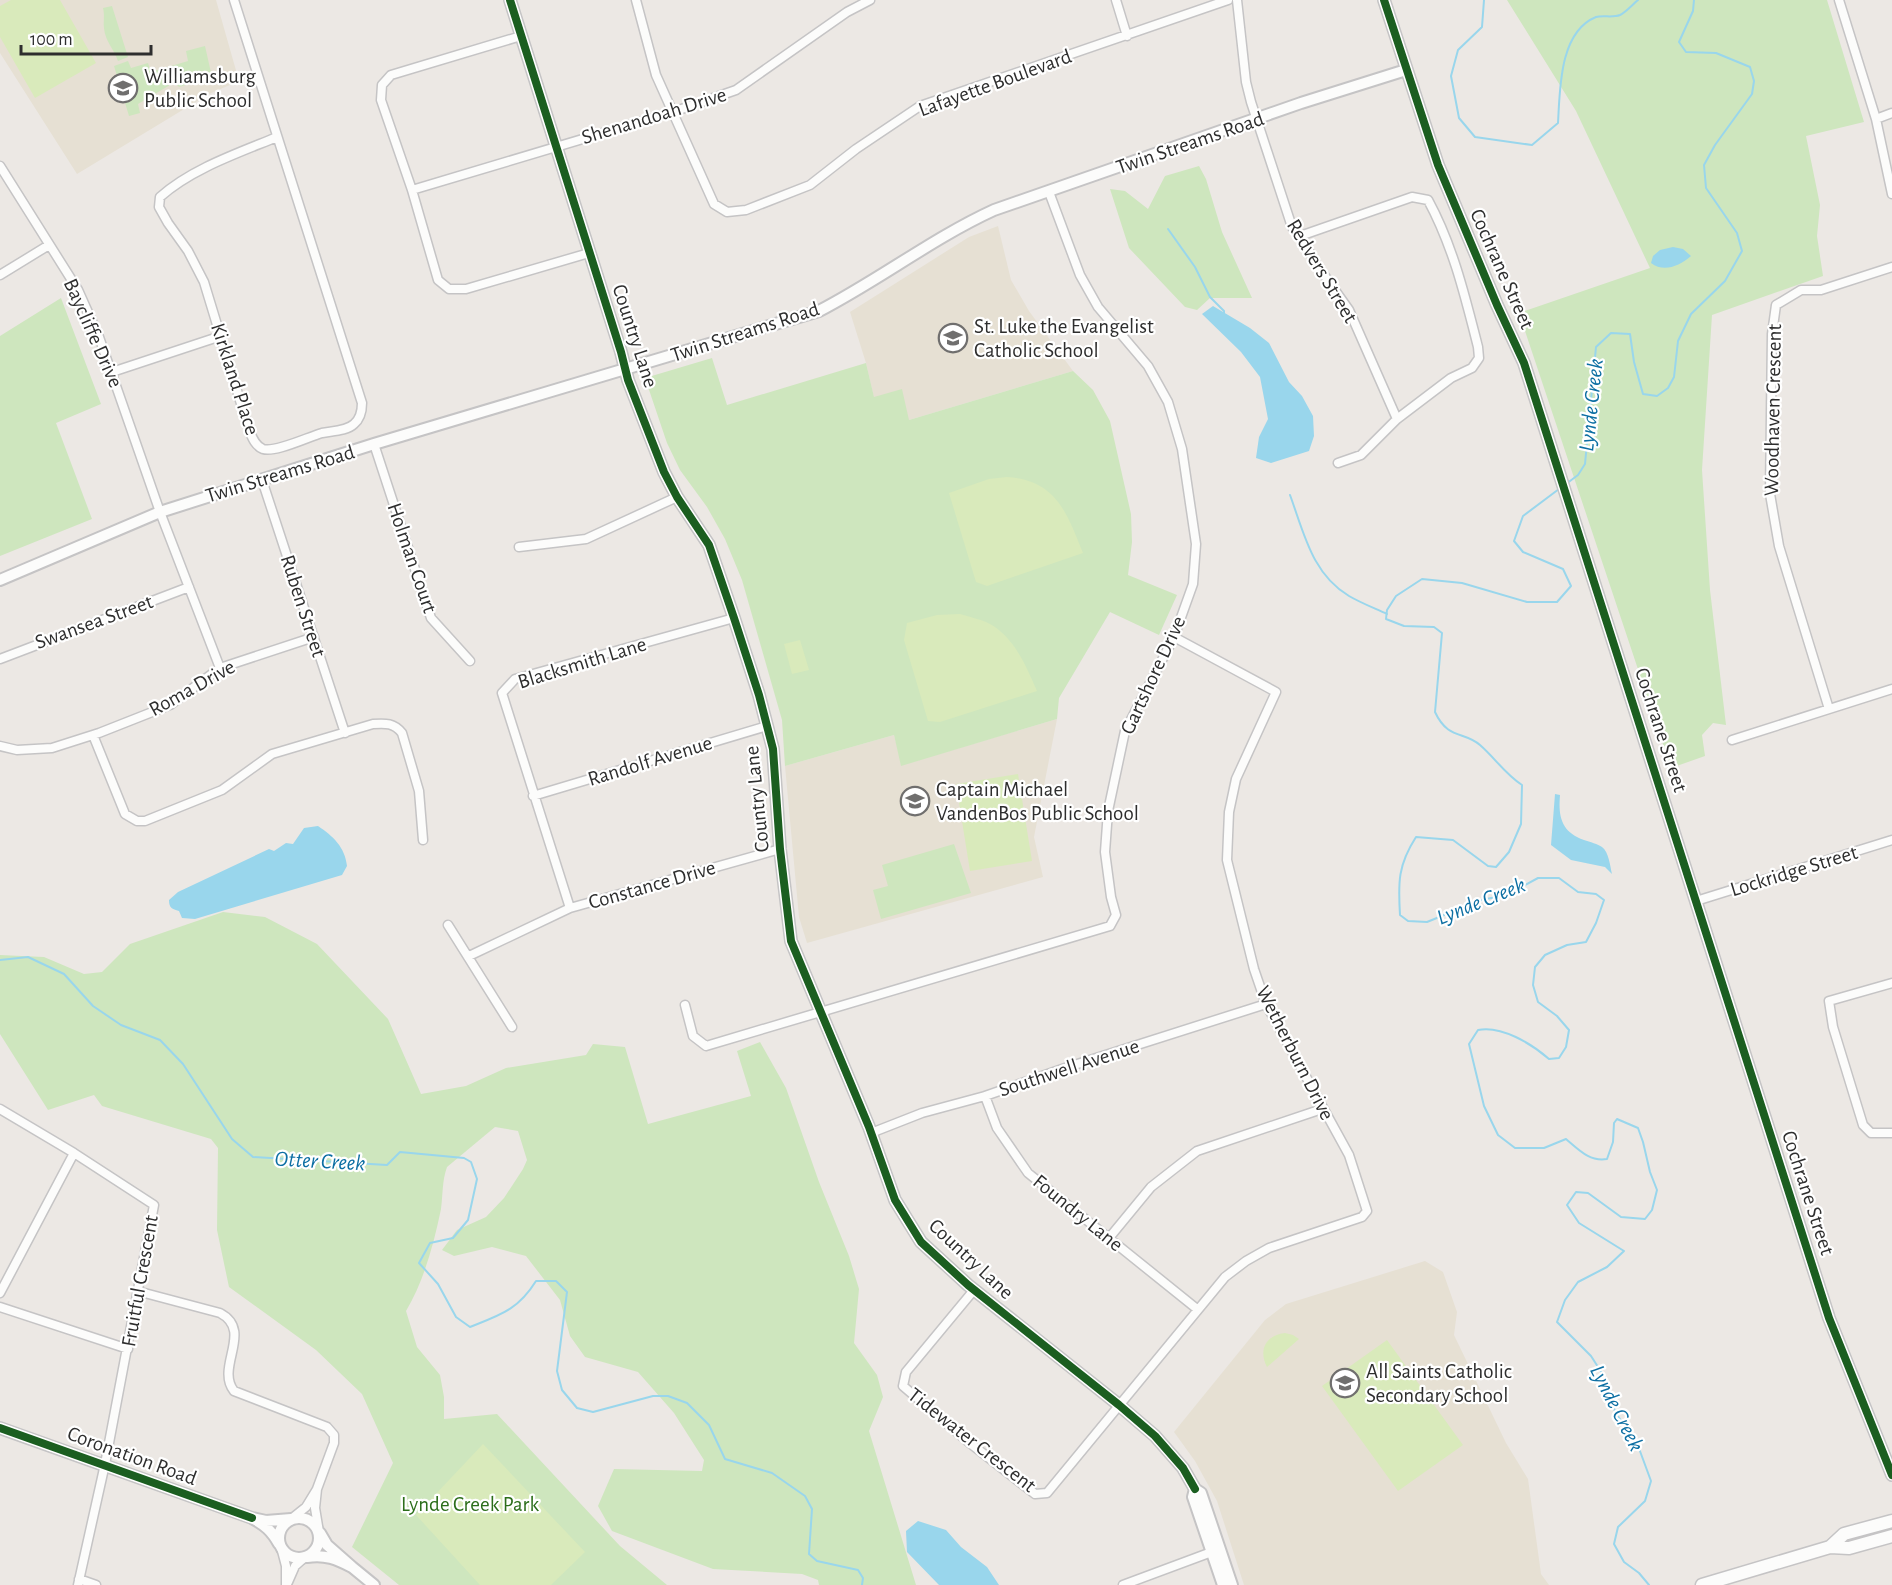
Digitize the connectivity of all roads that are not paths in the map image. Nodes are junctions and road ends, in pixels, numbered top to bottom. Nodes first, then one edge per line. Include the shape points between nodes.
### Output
1 (234, 0) edge
2 (510, 0) edge
3 (636, 0) edge
4 (870, 0) edge
5 (1116, 0) edge
6 (1228, 0) edge
7 (1237, 0) edge
8 (1384, 0) edge
9 (1839, 0) edge
10 (521, 36) junction
11 (1127, 36) junction
12 (1406, 70) junction
13 (673, 112) junction
14 (1892, 113) edge
15 (1876, 118) junction
16 (1255, 120) junction
17 (277, 138) junction
18 (555, 146) junction
19 (0, 166) edge
20 (412, 190) junction
21 (1049, 192) junction
22 (1892, 194) edge
23 (1300, 236) junction
24 (49, 244) junction
25 (589, 252) junction
26 (1892, 267) edge
27 (0, 275) edge
28 (221, 336) junction
29 (626, 369) junction
30 (112, 372) junction
31 (1397, 418) junction
32 (374, 444) junction
33 (1338, 463) dead end
34 (262, 480) junction
35 (677, 497) junction
36 (160, 512) junction
37 (519, 547) dead end
38 (0, 580) edge
39 (189, 587) junction
40 (735, 618) junction
41 (314, 637) junction
42 (1174, 637) junction
43 (0, 659) edge
44 (470, 662) dead end
45 (220, 668) junction
46 (1892, 689) edge
47 (1829, 709) junction
48 (767, 726) junction
49 (345, 733) junction
50 (93, 735) junction
51 (1732, 740) dead end
52 (0, 746) edge
53 (533, 796) junction
54 (423, 840) dead end
55 (1892, 840) edge
56 (780, 849) junction
57 (1696, 901) junction
58 (570, 908) junction
59 (448, 925) dead end
60 (469, 957) junction
61 (1892, 983) edge
62 (1266, 1004) junction
63 (685, 1005) dead end
64 (820, 1012) junction
65 (512, 1027) dead end
66 (985, 1096) junction
67 (0, 1109) edge
68 (1322, 1109) junction
69 (871, 1133) junction
70 (1892, 1133) edge
71 (74, 1153) junction
72 (1109, 1238) junction
73 (974, 1290) junction
74 (137, 1291) junction
75 (0, 1293) edge
76 (0, 1307) edge
77 (1197, 1310) junction
78 (128, 1348) junction
79 (1119, 1405) junction
80 (0, 1428) edge
81 (105, 1464) junction
82 (1892, 1475) edge
83 (318, 1485) junction
84 (252, 1518) junction
85 (291, 1519) junction
86 (1892, 1521) edge
87 (319, 1532) junction
88 (1892, 1536) edge
89 (281, 1547) junction
90 (1830, 1547) junction
91 (1217, 1550) junction
92 (304, 1558) junction
93 (352, 1567) junction
94 (79, 1582) edge
95 (96, 1585) edge
96 (287, 1585) edge
97 (374, 1585) edge
98 (1123, 1585) edge
99 (1223, 1585) edge
100 (1232, 1585) edge
101 (1702, 1585) edge

1 - 17 street, Kirkland Place
2 - 10 street, Country Lane
3 - 13 street, Lafayette Boulevard via 656,75
4 - 13 street, Shenandoah Drive via 736,90
5 - 11 street
6 - 11 street, Lafayette Boulevard
7 - 16 street, Redvers Street via 1246,82
8 - 12 street, Cochrane Street
9 - 15 street
10 - 18 street, Country Lane
10 - 20 street via 391,75 382,85 381,100
11 - 13 street, Lafayette Boulevard via 920,106 810,185 746,210 727,212 714,204
12 - 16 street, Twin Streams Road
12 - 57 street, Cochrane Street via 1438,165 1524,363
13 - 18 street, Shenandoah Drive
14 - 15 street
15 - 22 street
16 - 21 street, Twin Streams Road
16 - 23 street, Redvers Street via 1292,227
17 - 28 street, Kirkland Place via 224,158 160,197 159,207 204,282
17 - 28 street, Kirkland Place via 356,378 362,410 356,423 273,449 258,446 249,430
18 - 20 street, Shenandoah Drive
18 - 25 street, Country Lane
19 - 24 street, Baycliffe Drive
20 - 25 street via 438,280 449,289 466,289
21 - 29 street, Twin Streams Road via 963,224 819,311
21 - 42 street, Gartshore Drive via 1080,274 1098,307 1148,366 1168,402 1182,449 1196,544 1193,584
23 - 31 street, Redvers Street via 1349,310
23 - 31 street via 1412,197 1428,200 1439,220 1464,294 1479,358 1472,368 1451,378
24 - 27 street
24 - 30 street, Baycliffe Drive via 78,290
25 - 29 street, Country Lane
26 - 47 street, Woodhaven Crescent via 1821,290 1801,290 1776,305 1772,334 1770,494 1779,546
28 - 30 street
29 - 32 street, Twin Streams Road
29 - 35 street, Country Lane
30 - 36 street, Baycliffe Drive
31 - 33 street via 1361,455
32 - 34 street, Twin Streams Road
32 - 44 street, Holman Court via 431,618
34 - 36 street, Twin Streams Road
34 - 41 street, Ruben Street
35 - 37 street via 586,539
35 - 40 street, Country Lane via 709,545
36 - 38 street, Twin Streams Road
36 - 39 street, Baycliffe Drive
39 - 43 street, Swansea Street
39 - 45 street, Baycliffe Drive
40 - 48 street, Country Lane
40 - 53 street, Blacksmith Lane via 515,679 502,693
41 - 45 street, Roma Drive
41 - 49 street, Ruben Street
42 - 62 street, Wetherburn Drive via 1276,692 1236,778 1229,812 1227,860
42 - 64 street, Gartshore Drive via 1122,742 1108,811 1105,852 1116,915 1110,927
45 - 50 street, Roma Drive via 170,705
46 - 47 street
47 - 51 street
48 - 53 street, Randolf Avenue
48 - 56 street, Country Lane via 773,749
49 - 50 street via 272,754 222,790 146,821 125,814
49 - 54 street via 373,724 398,727 419,791
50 - 52 street, Roma Drive via 52,748 16,750
53 - 58 street, Constance Drive
55 - 57 street, Lockridge Street
56 - 58 street, Constance Drive
56 - 64 street, Country Lane via 791,941
57 - 82 street, Cochrane Street via 1829,1318
58 - 60 street
59 - 60 street
60 - 65 street
61 - 70 street via 1829,1001 1833,1027 1863,1125 1871,1133
62 - 66 street, Southwell Avenue
62 - 68 street, Wetherburn Drive
63 - 64 street, Gartshore Drive via 693,1036 706,1046
64 - 69 street, Country Lane
66 - 69 street, Southwell Avenue via 922,1113
66 - 72 street, Foundry Lane via 997,1128 1028,1173
67 - 71 street, Fruitful Crescent
68 - 72 street via 1197,1151 1151,1187
68 - 77 street, Wetherburn Drive via 1349,1155 1367,1212 1269,1248 1246,1261 1225,1277
69 - 73 street, Country Lane via 895,1200 921,1242
71 - 74 street, Fruitful Crescent via 154,1205
71 - 75 street
72 - 77 street, Foundry Lane
73 - 79 street, Country Lane
73 - 79 street, Tidewater Crescent via 906,1372 903,1386 998,1466 1035,1494 1047,1493
74 - 78 street, Fruitful Crescent
74 - 83 street via 230,1318 235,1328 228,1376 234,1391 327,1427 333,1435 334,1443
76 - 78 street
77 - 79 street, Wetherburn Drive
78 - 81 street, Fruitful Crescent
79 - 91 street, Country Lane via 1155,1436 1183,1468 1195,1489 1193,1497
80 - 81 street, Coronation Road
81 - 84 street, Coronation Road
81 - 94 street, Fruitful Crescent
83 - 85 street via 306,1507
83 - 87 street via 315,1508
84 - 85 street, Coronation Road
84 - 89 street, Coronation Road via 273,1532
85 - 87 street via 304,1518
85 - 89 street via 281,1528
86 - 90 main road via 1844,1534
87 - 92 street via 315,1551
87 - 93 street via 327,1545
88 - 90 main road via 1849,1548
89 - 92 street via 291,1556
89 - 96 street
90 - 101 main road
91 - 98 street
91 - 99 street, Country Lane
91 - 100 street, Country Lane
92 - 93 street via 325,1556
92 - 96 street via 295,1566
93 - 97 street
94 - 95 street

